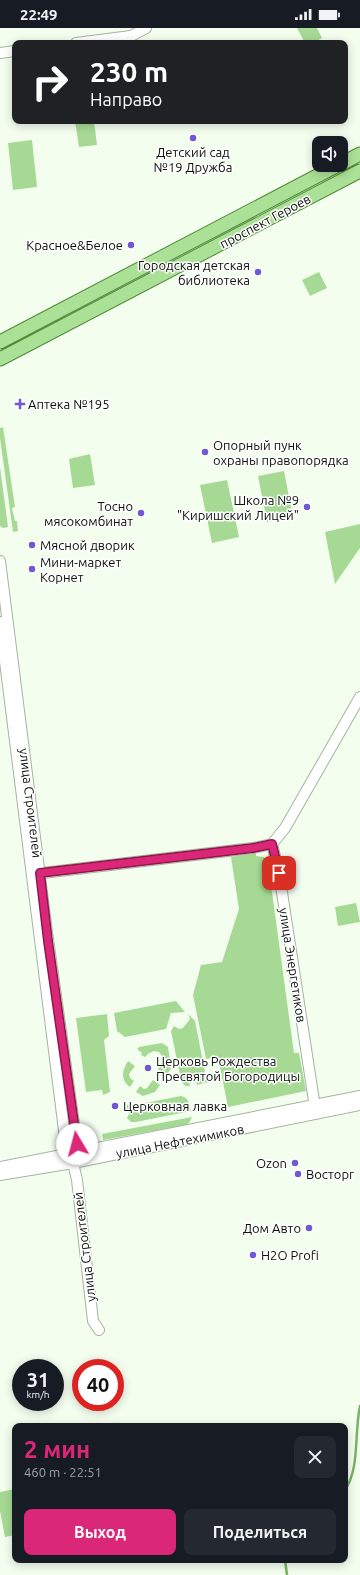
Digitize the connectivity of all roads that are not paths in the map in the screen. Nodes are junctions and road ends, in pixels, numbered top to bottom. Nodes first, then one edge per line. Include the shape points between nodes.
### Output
1 (146, 28) edge
2 (100, 40) edge
3 (12, 51) edge
4 (0, 53) edge
5 (360, 154) edge
6 (348, 160) edge
7 (360, 171) edge
8 (325, 172) edge
9 (0, 342) edge
10 (0, 359) edge
11 (0, 562) edge
12 (0, 622) edge
13 (360, 696) edge
14 (272, 844) junction
15 (36, 874) junction
16 (360, 1096) edge
17 (360, 1105) edge
18 (315, 1110) junction
19 (78, 1152) junction
20 (70, 1158) junction
21 (0, 1167) edge
22 (0, 1175) edge
23 (99, 1330) dead end

1 - 2 street via 131,36
3 - 4 street
5 - 6 main road, проспект Героев
7 - 10 main road, проспект Героев
8 - 9 main road, проспект Героев
11 - 15 street, улица Строителей
12 - 15 street, улица Строителей
13 - 14 street via 285,828
14 - 15 street
14 - 18 street, улица Энергетиков via 279,873
15 - 19 street, улица Строителей
15 - 20 street, улица Строителей
16 - 18 street
17 - 18 street, улица Нефтехимиков
18 - 19 street
18 - 20 street, улица Нефтехимиков
19 - 20 street
20 - 21 street
20 - 22 street, улица Нефтехимиков
20 - 23 street, улица Строителей via 77,1180 93,1320

